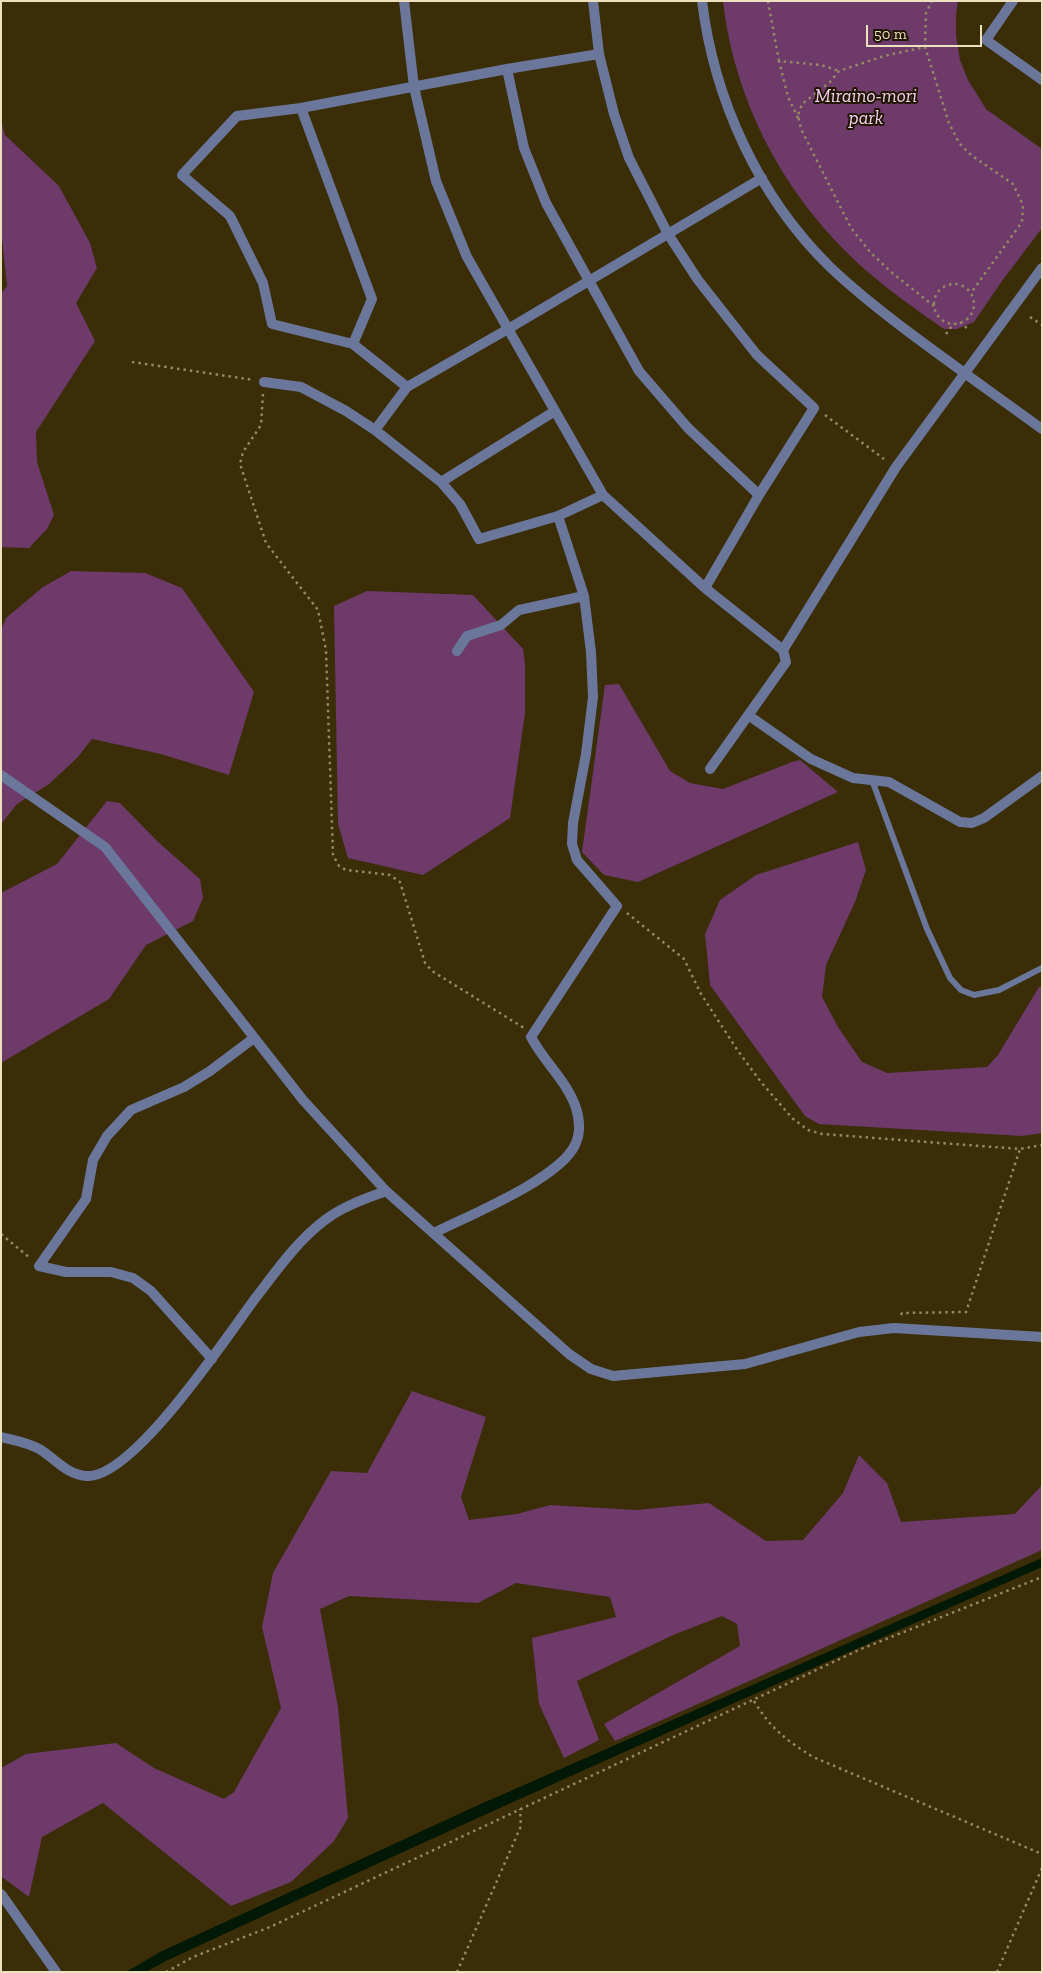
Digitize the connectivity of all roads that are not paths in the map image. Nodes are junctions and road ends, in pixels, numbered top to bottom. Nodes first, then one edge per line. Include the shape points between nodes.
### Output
1 (404, 1) edge
2 (593, 1) edge
3 (702, 1) edge
4 (1013, 1) edge
5 (599, 54) junction
6 (507, 69) junction
7 (1042, 80) edge
8 (414, 86) junction
9 (301, 108) junction
10 (762, 178) junction
11 (668, 234) junction
12 (1042, 268) edge
13 (588, 281) junction
14 (508, 329) junction
15 (354, 344) junction
16 (965, 374) junction
17 (264, 382) road end
18 (406, 387) junction
19 (555, 411) junction
20 (1042, 429) edge
21 (375, 430) junction
22 (441, 482) junction
23 (603, 495) junction
24 (759, 495) junction
25 (558, 516) junction
26 (706, 588) junction
27 (584, 596) junction
28 (783, 650) junction
29 (457, 651) dead end
30 (748, 714) junction
31 (710, 769) dead end
32 (1, 775) edge
33 (1042, 776) edge
34 (872, 780) junction
35 (1042, 968) edge
36 (254, 1038) junction
37 (386, 1191) junction
38 (434, 1233) junction
39 (1042, 1337) edge
40 (212, 1359) junction
41 (1, 1438) edge
42 (1, 1894) edge
43 (56, 1972) edge

1 - 8 street
2 - 5 street
3 - 10 street via 709,44 725,100
4 - 7 street via 986,40
5 - 6 street
5 - 11 street via 629,158
6 - 8 street
6 - 13 street via 524,148 546,203
8 - 9 street
8 - 14 street via 436,181 467,256
9 - 15 street via 372,299
9 - 15 street via 237,116 182,175 230,216 263,283 272,324
10 - 11 street
10 - 16 street via 790,221 829,266 871,303
11 - 13 street
11 - 24 street via 698,280 757,355 814,408
12 - 16 street
13 - 14 street
13 - 24 street via 639,371 688,428
14 - 18 street
14 - 19 street
15 - 18 street
16 - 20 street
16 - 28 street via 896,467
17 - 21 street via 301,387
18 - 21 street
19 - 22 street
19 - 23 street
21 - 22 street
22 - 25 street via 460,504 479,539
23 - 25 street
23 - 26 street
24 - 26 street
25 - 27 street
26 - 28 street
27 - 29 street via 519,610 500,625 467,636
27 - 38 street via 592,652 593,696 572,844 577,860 617,906 532,1037 540,1054 566,1086 581,1128 575,1146 560,1164 538,1181
28 - 30 street via 786,662
30 - 31 street
30 - 34 street via 811,759 853,778
32 - 36 street via 105,847
33 - 34 street via 984,818 972,823 960,822 888,782
34 - 35 lane via 927,929 950,978 961,990 974,995 999,990
36 - 37 street via 303,1100
36 - 40 street via 184,1087 131,1110 107,1136 93,1160 86,1199 39,1266 66,1272 111,1272 133,1278 151,1291
37 - 38 street
37 - 40 street via 355,1202 325,1220 296,1248 256,1296
38 - 39 street via 569,1354 591,1368 613,1376 745,1364 859,1332 894,1328
40 - 41 street via 168,1414 120,1463 100,1475 85,1476 66,1469 39,1449
42 - 43 street

